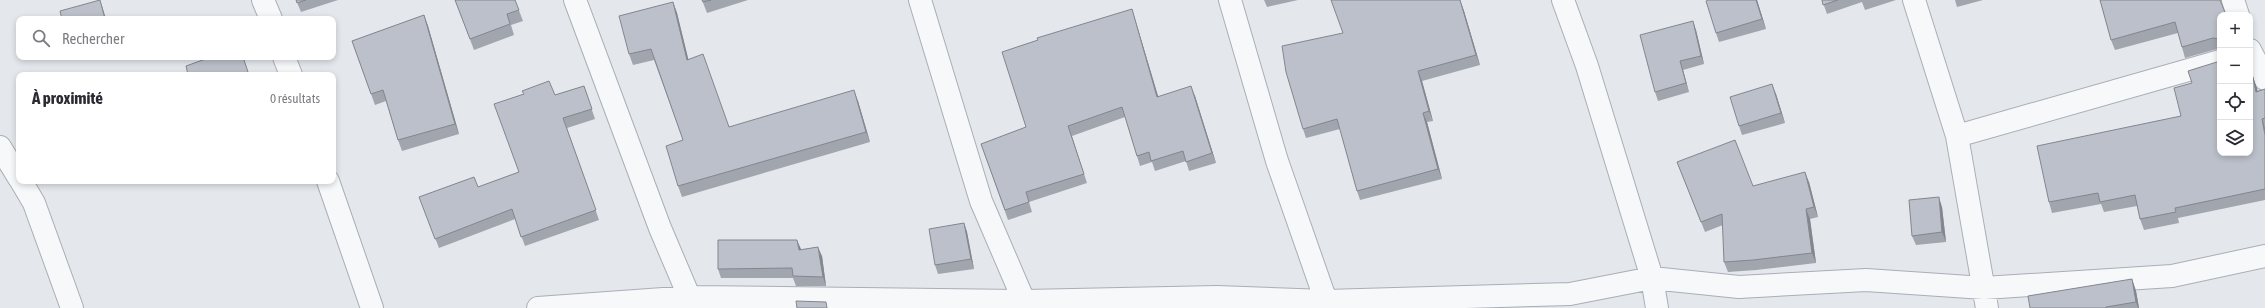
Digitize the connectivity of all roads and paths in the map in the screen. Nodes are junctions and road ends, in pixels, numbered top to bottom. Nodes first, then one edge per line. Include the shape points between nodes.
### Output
1 (263, 0) edge
2 (575, 0) edge
3 (920, 0) edge
4 (1230, 0) edge
5 (1563, 0) edge
6 (1914, 0) edge
7 (2233, 0) edge
8 (2237, 12) edge
9 (270, 16) edge
10 (2254, 51) edge
11 (285, 60) edge
12 (2217, 62) edge
13 (290, 72) edge
14 (2265, 80) edge
15 (1957, 136) junction
16 (0, 147) edge
17 (16, 173) edge
18 (23, 184) edge
19 (329, 184) edge
20 (2265, 256) edge
21 (1652, 278) junction
22 (1986, 298) edge
23 (1326, 301) junction
24 (693, 303) edge
25 (1026, 304) edge
26 (72, 308) edge
27 (372, 308) edge
28 (538, 308) edge
29 (1657, 308) edge

1 - 9 street
2 - 24 street via 660,228
3 - 25 street via 981,201
4 - 23 street via 1278,161
5 - 21 street via 1590,73
6 - 15 street
7 - 8 street
10 - 14 street
11 - 13 street
12 - 15 street
15 - 22 street
16 - 17 street
18 - 26 street via 34,203
19 - 27 street
20 - 22 street via 2172,276
21 - 22 street via 1739,287 1866,280
21 - 23 street via 1570,294
21 - 29 street
23 - 25 street via 1217,297
24 - 25 street
24 - 28 street

